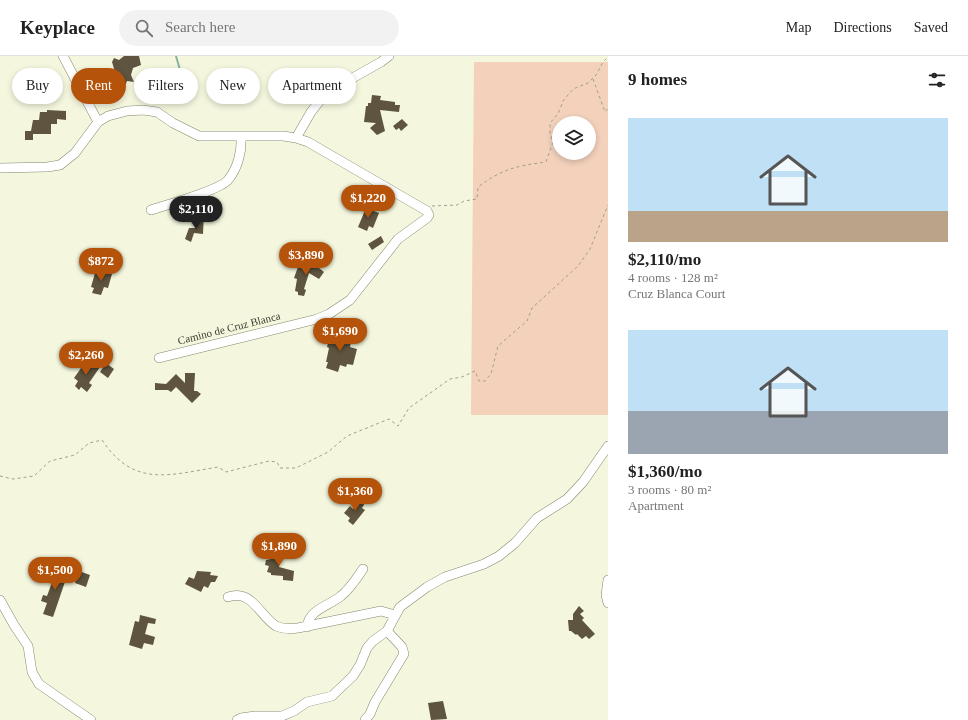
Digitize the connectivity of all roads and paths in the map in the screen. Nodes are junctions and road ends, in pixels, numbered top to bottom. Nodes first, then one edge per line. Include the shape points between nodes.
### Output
1 (63, 56) edge
2 (388, 56) edge
3 (608, 58) edge
4 (593, 78) junction
5 (608, 108) edge
6 (98, 122) junction
7 (241, 136) junction
8 (296, 138) junction
9 (0, 168) edge
10 (608, 205) edge
11 (420, 206) junction
12 (151, 210) dead end
13 (159, 358) dead end
14 (608, 446) edge
15 (0, 476) edge
16 (363, 569) dead end
17 (608, 580) edge
18 (228, 597) dead end
19 (0, 600) edge
20 (608, 603) edge
21 (395, 615) junction
22 (307, 626) junction
23 (387, 631) junction
24 (91, 720) edge
25 (237, 720) edge
26 (365, 720) edge

1 - 6 street
2 - 8 street via 326,93
3 - 4 path
4 - 5 path via 605,112
4 - 11 path via 573,89 550,123 550,133 554,142 546,162 519,165 493,176 478,187 477,199 457,205
6 - 7 street via 108,116 143,110 157,112 199,136
6 - 9 street via 75,153 60,165 47,168
7 - 8 street
7 - 12 street via 240,154 228,180 215,188
8 - 11 street via 308,142
10 - 15 path via 590,249 578,266 532,308 527,322 498,346 491,374 485,381 479,381 475,371 450,379 409,408 398,426 389,419 354,433 328,452 296,468 280,468 277,462 269,461 226,472 218,467 161,476 140,473 112,454 102,440 89,443 75,455 50,461 34,476 13,479
11 - 13 street, Camino de Cruz Blanca via 428,211 428,218 398,239 350,300 329,314
14 - 21 street via 583,482 567,499 537,518 515,543 499,556 484,564 445,577 427,587
16 - 22 street via 342,596 307,619
17 - 20 street
18 - 22 street via 234,595 248,598 281,628
19 - 24 street via 28,646 32,672 39,684
21 - 22 street via 381,612
21 - 23 street
23 - 25 street via 367,648 353,676 332,696 307,702 282,716 255,716
23 - 26 street via 404,654

